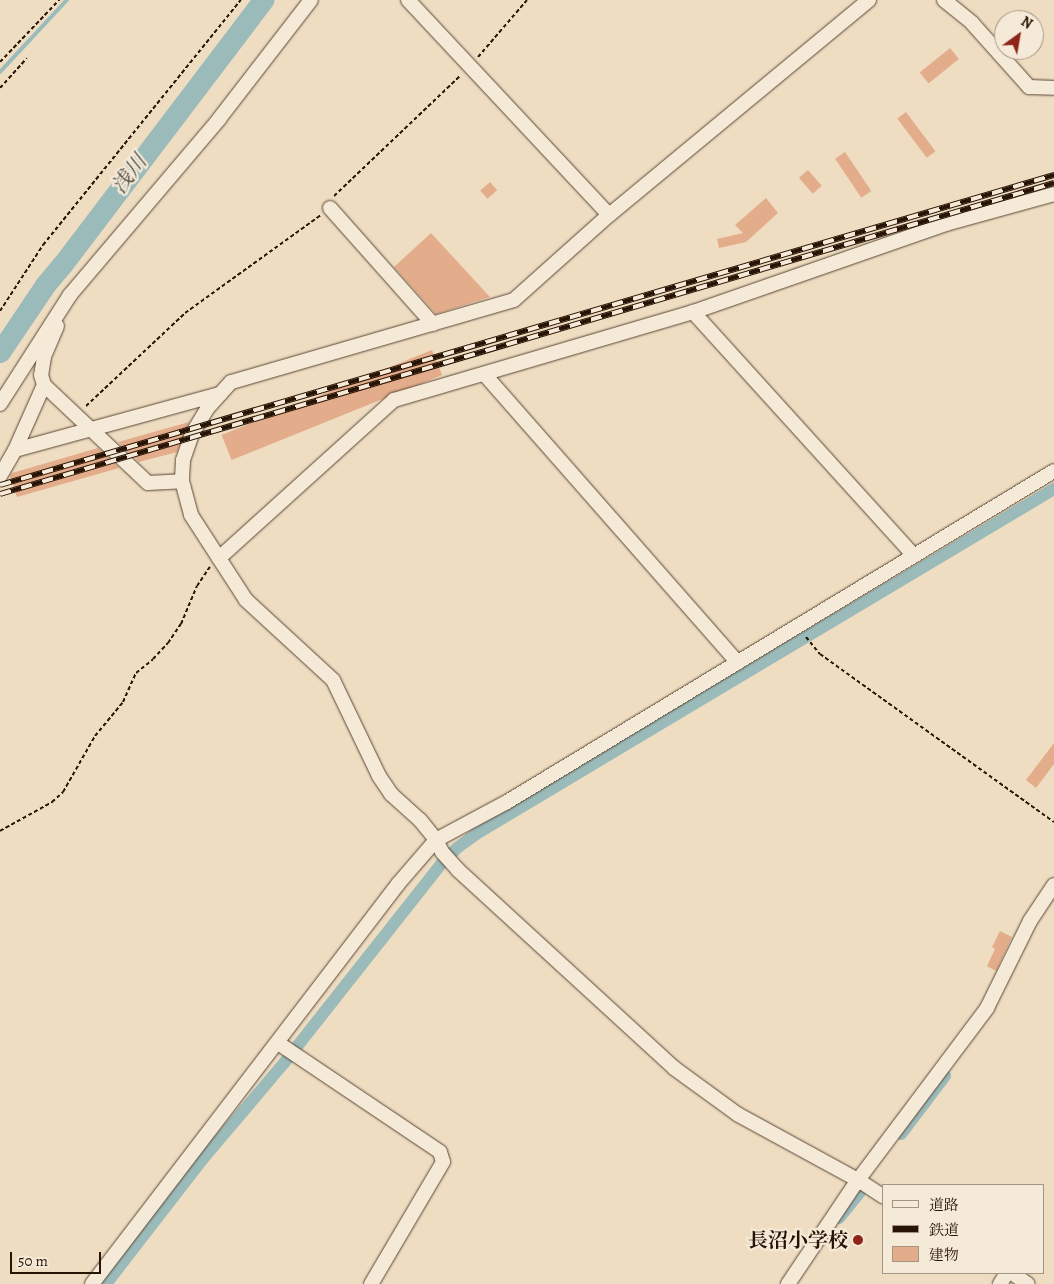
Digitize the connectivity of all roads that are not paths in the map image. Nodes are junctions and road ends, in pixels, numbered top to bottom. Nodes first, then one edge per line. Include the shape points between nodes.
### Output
1 (312, 0) edge
2 (408, 0) edge
3 (870, 0) edge
4 (944, 0) edge
5 (1054, 88) edge
6 (1054, 194) edge
7 (330, 208) road end
8 (609, 215) junction
9 (70, 295) junction
10 (693, 312) junction
11 (433, 324) junction
12 (485, 375) junction
13 (44, 385) junction
14 (220, 394) junction
15 (0, 404) edge
16 (91, 430) junction
17 (15, 450) junction
18 (1054, 471) edge
19 (0, 476) edge
20 (182, 481) junction
21 (913, 555) junction
22 (219, 558) junction
23 (738, 663) junction
24 (436, 840) junction
25 (1054, 885) edge
26 (281, 1045) junction
27 (858, 1180) junction
28 (882, 1195) edge
29 (1013, 1274) edge
30 (92, 1284) edge
31 (371, 1284) edge
32 (788, 1284) edge
33 (1028, 1284) edge

1 - 9 street via 219,119
2 - 8 street
3 - 8 street
4 - 5 street via 972,23 1029,87
6 - 10 street via 946,224
7 - 11 street
8 - 11 street via 514,300
9 - 13 street via 44,357 41,375
9 - 15 street
10 - 12 street
10 - 21 street
11 - 14 street via 231,382
12 - 22 street via 394,400
12 - 23 street
13 - 16 street
13 - 17 street
14 - 16 street
14 - 20 street via 192,434 183,460
16 - 17 street
16 - 20 street via 148,483
17 - 19 street
18 - 21 street
20 - 22 street via 191,515
21 - 23 street
22 - 24 street via 246,600 333,680 379,776 391,794 420,820
23 - 24 street via 507,802
24 - 26 street via 398,884
24 - 27 street via 453,864 674,1068 736,1114
25 - 27 street via 1030,921 987,1008
26 - 30 street
26 - 31 street via 440,1152 442,1162
27 - 28 street
27 - 32 street
29 - 33 street

